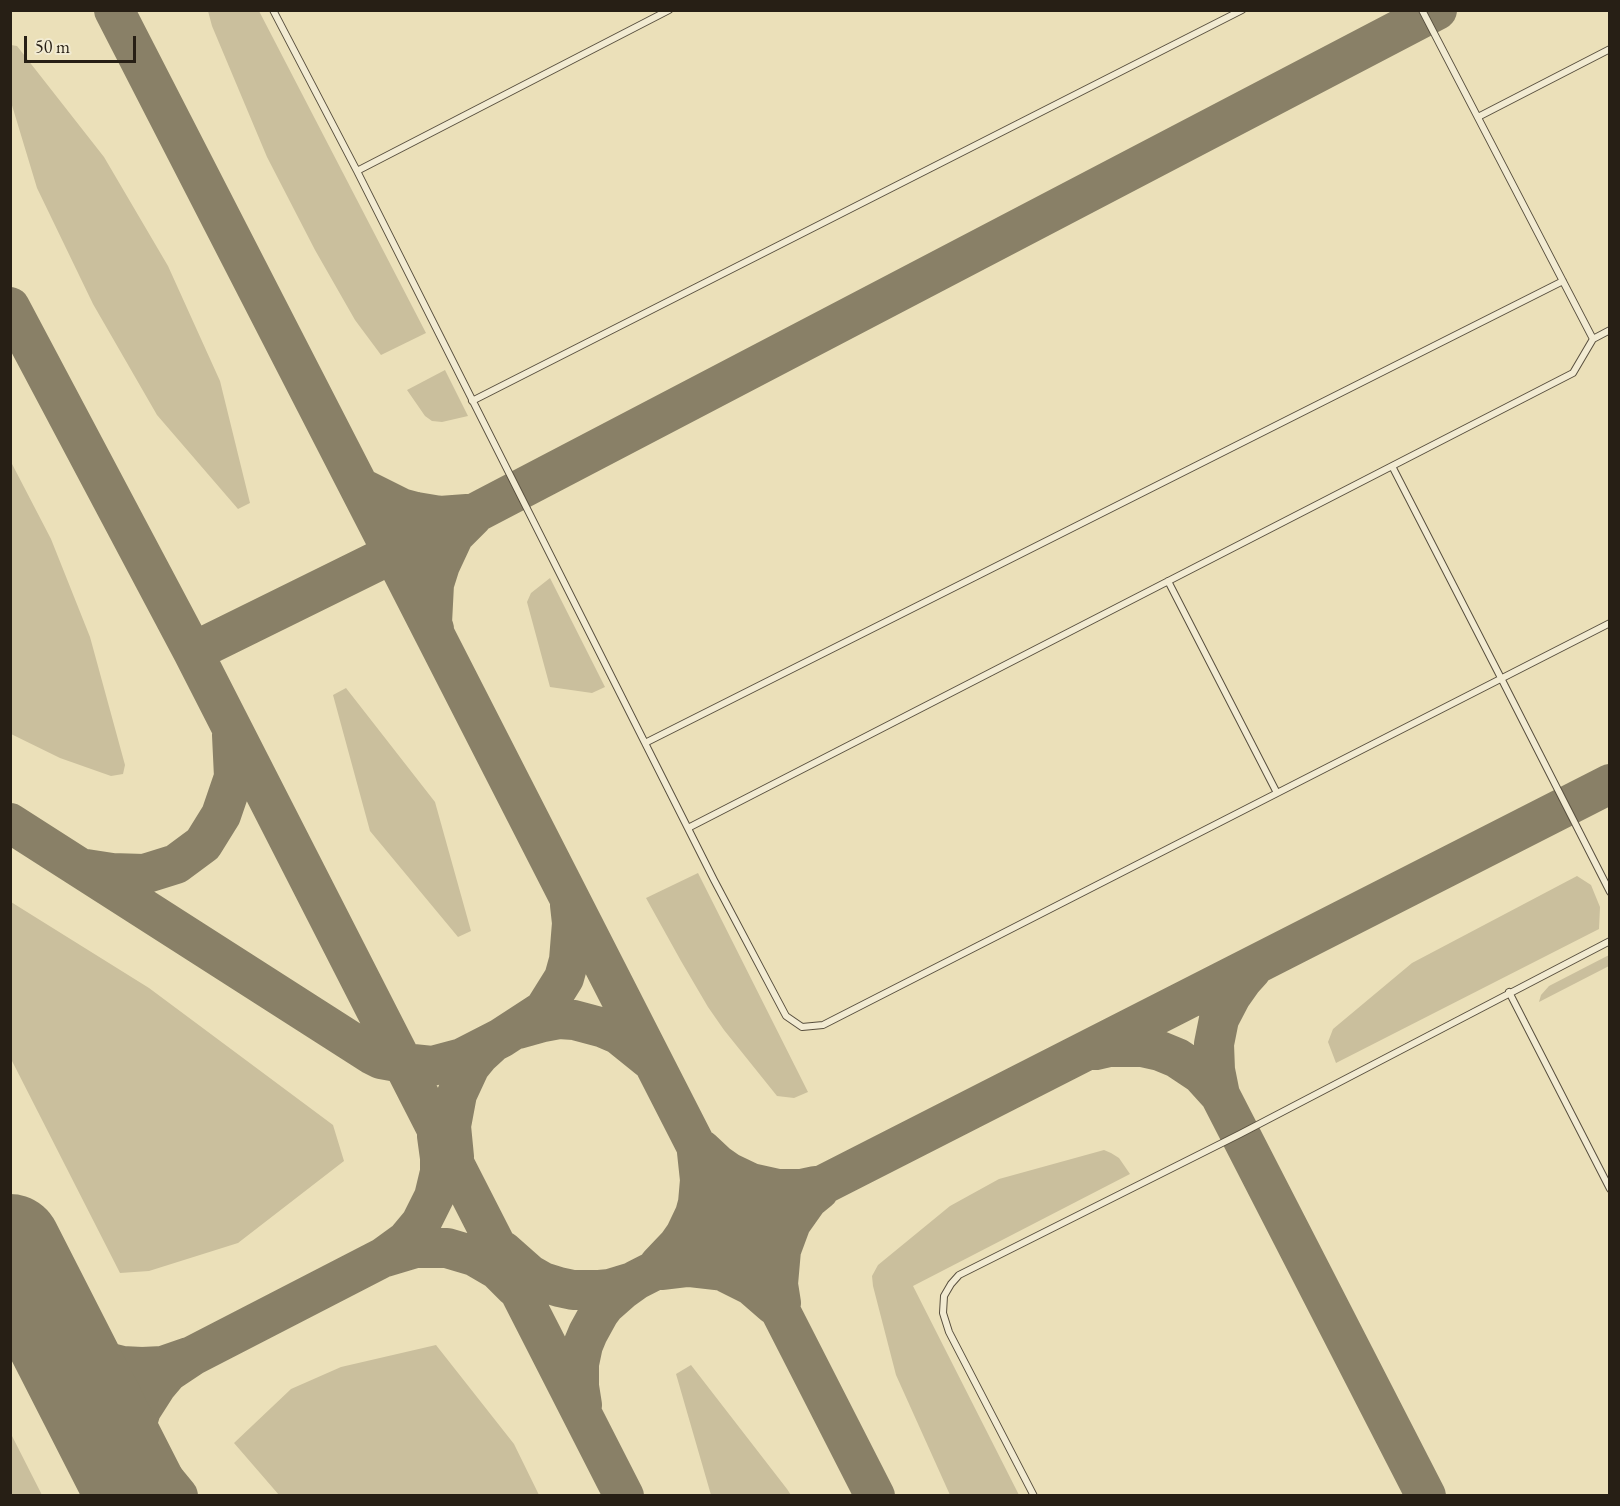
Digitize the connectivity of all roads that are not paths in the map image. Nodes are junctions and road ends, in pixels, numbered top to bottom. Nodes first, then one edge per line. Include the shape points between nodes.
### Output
1 (273, 10) edge
2 (669, 10) edge
3 (1242, 10) edge
4 (1422, 10) edge
5 (1610, 49) edge
6 (1478, 117) junction
7 (357, 171) junction
8 (1563, 281) junction
9 (1610, 330) edge
10 (1593, 339) junction
11 (472, 401) junction
12 (1392, 466) junction
13 (1168, 581) junction
14 (1610, 623) edge
15 (1501, 678) junction
16 (645, 743) junction
17 (1278, 793) junction
18 (688, 828) junction
19 (1610, 892) edge
20 (1610, 941) edge
21 (1509, 992) junction
22 (1610, 1189) edge
23 (1034, 1496) edge

1 - 7 lane
2 - 7 lane
3 - 11 lane
4 - 6 lane
5 - 6 lane
6 - 8 lane
7 - 11 lane
8 - 10 lane
8 - 16 lane
9 - 10 lane
10 - 12 lane via 1573,373
11 - 16 lane
12 - 13 lane
12 - 15 lane
13 - 17 lane
13 - 18 lane
14 - 15 lane
15 - 17 lane
15 - 19 lane
16 - 18 lane
17 - 18 lane via 823,1025 802,1027 786,1016
20 - 21 lane
21 - 22 lane
21 - 23 lane via 1240,1134 959,1275 944,1296 943,1313 949,1332

